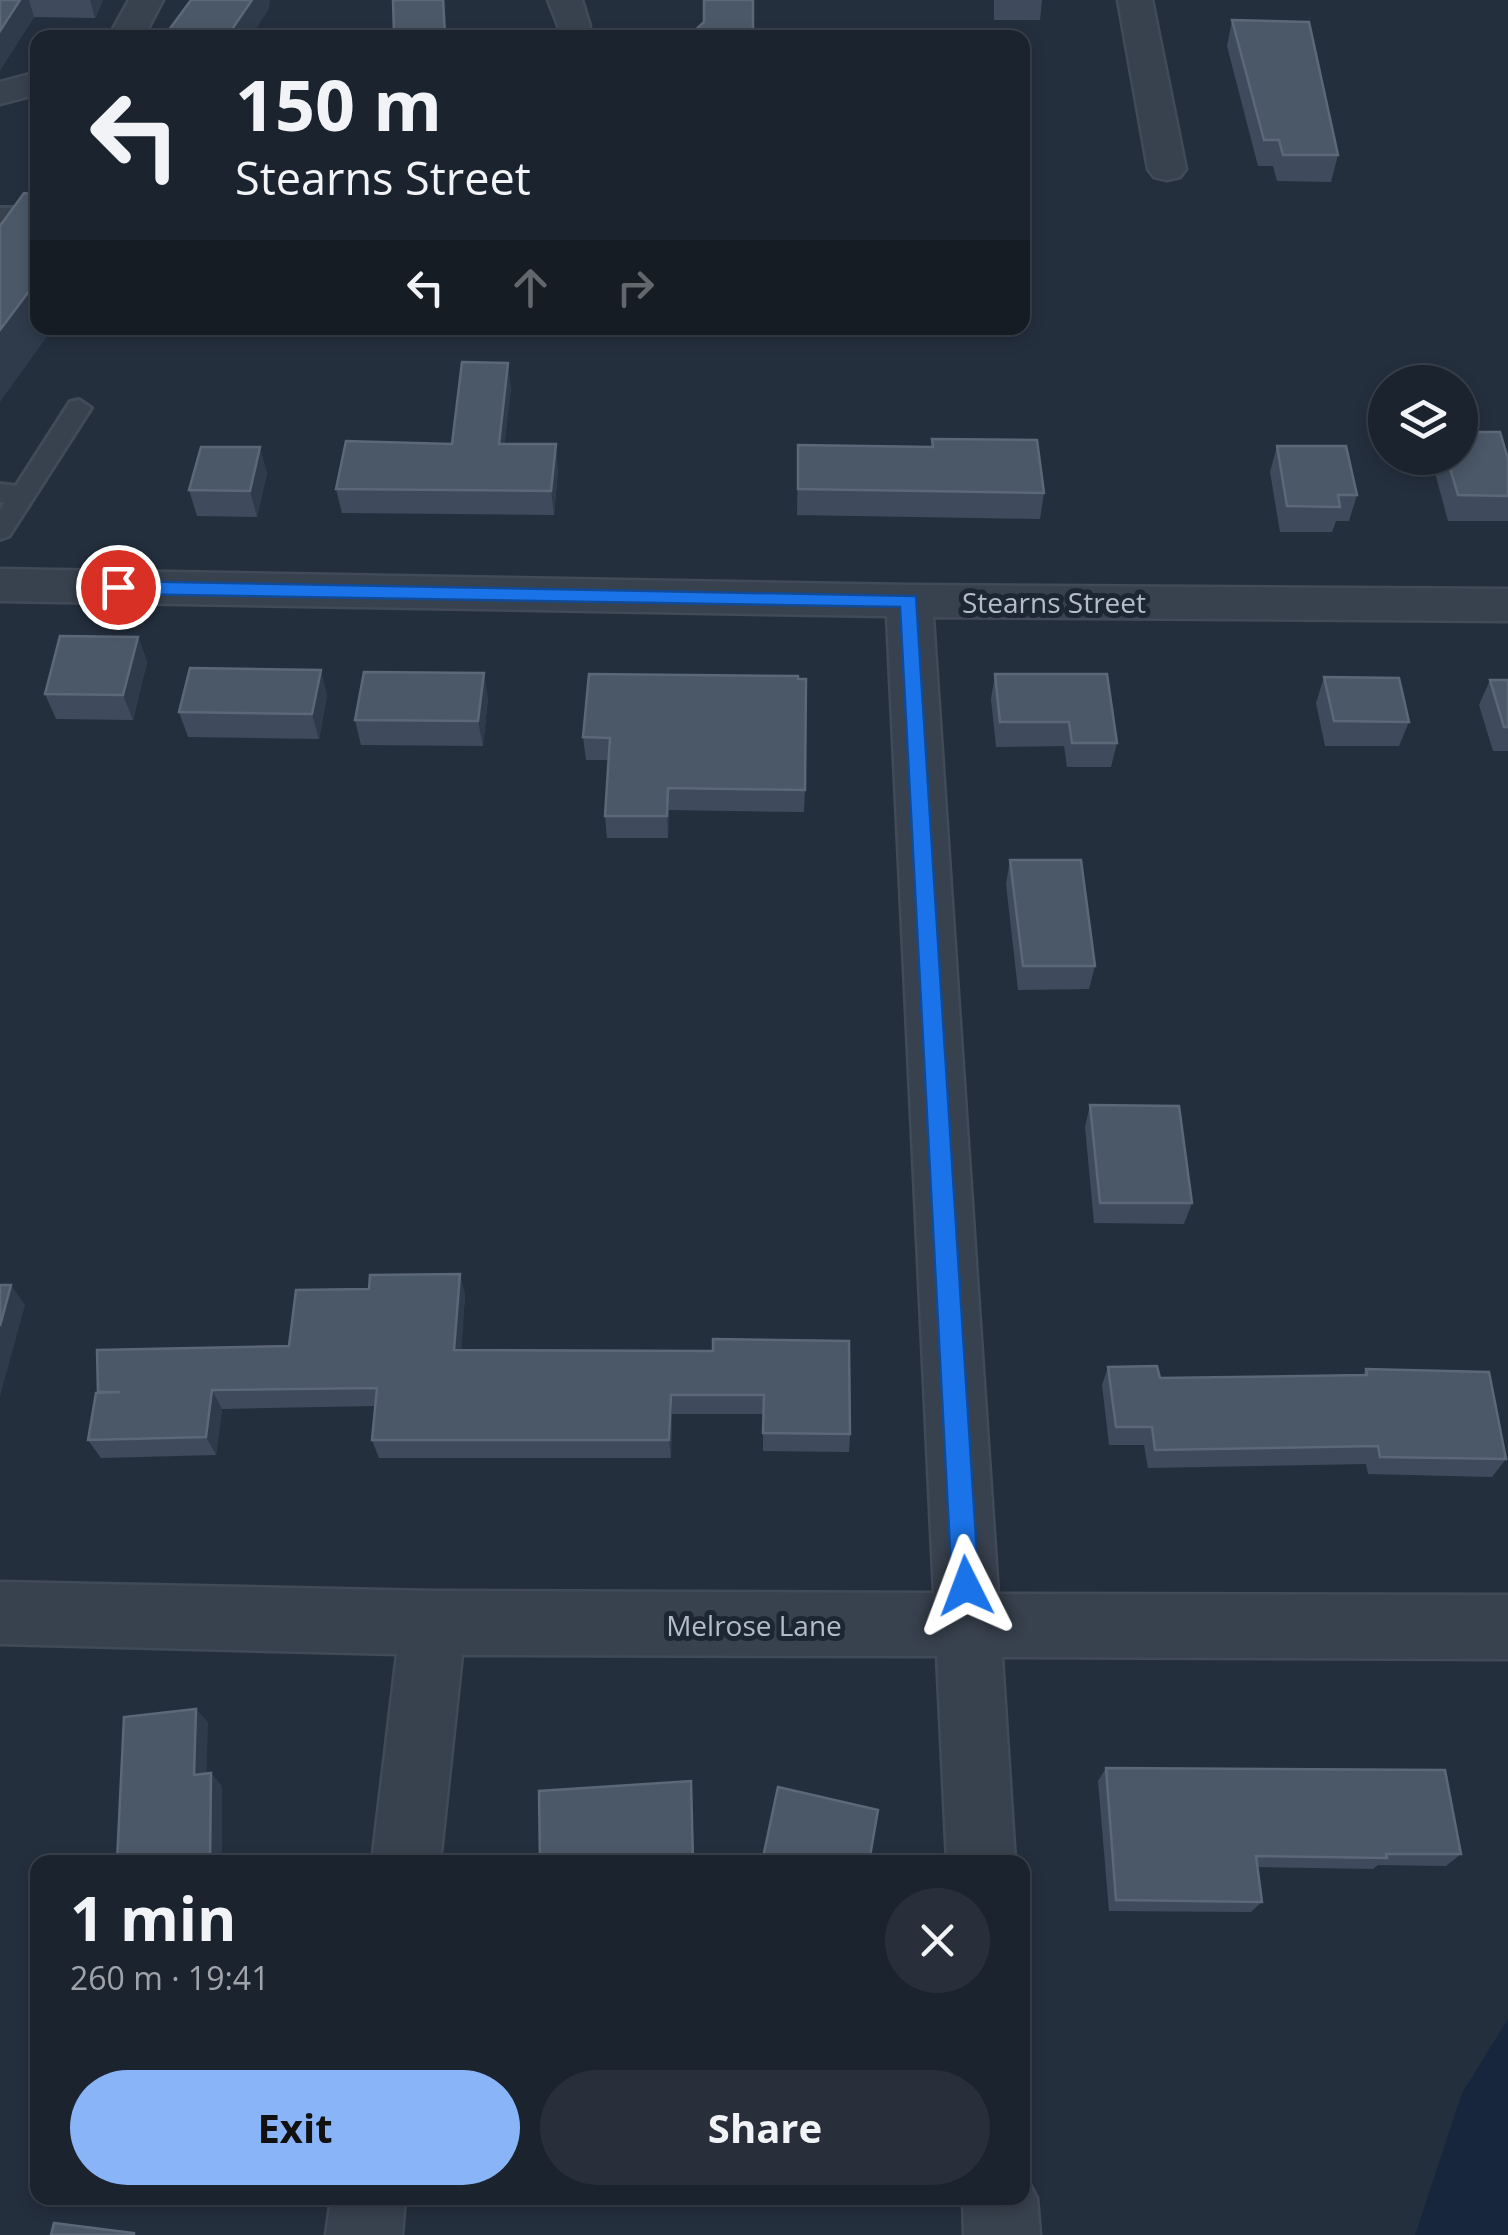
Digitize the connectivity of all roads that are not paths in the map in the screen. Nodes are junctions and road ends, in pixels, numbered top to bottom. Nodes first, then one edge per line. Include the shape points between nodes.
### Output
1 (146, 0) edge
2 (1136, 0) edge
3 (130, 30) edge
4 (30, 85) edge
5 (0, 92) edge
6 (1166, 169) dead end
7 (0, 215) edge
8 (30, 215) edge
9 (79, 408) dead end
10 (11, 494) edge
11 (0, 530) edge
12 (0, 585) edge
13 (909, 601) junction
14 (1508, 605) edge
15 (0, 1613) edge
16 (433, 1623) junction
17 (968, 1626) junction
18 (1508, 1628) edge
19 (407, 1855) edge
20 (981, 1855) edge
21 (367, 2205) edge
22 (1000, 2205) edge
23 (364, 2235) edge
24 (1002, 2235) edge

1 - 3 street
2 - 6 street
4 - 5 street
7 - 8 lane
9 - 10 lane
10 - 11 lane
12 - 13 street, Stearns Street
13 - 14 street, Stearns Street
13 - 17 street
15 - 16 street, Melrose Lane
16 - 17 street, Melrose Lane
16 - 19 street
17 - 18 street, Melrose Lane
17 - 20 street
21 - 23 street
22 - 24 street

